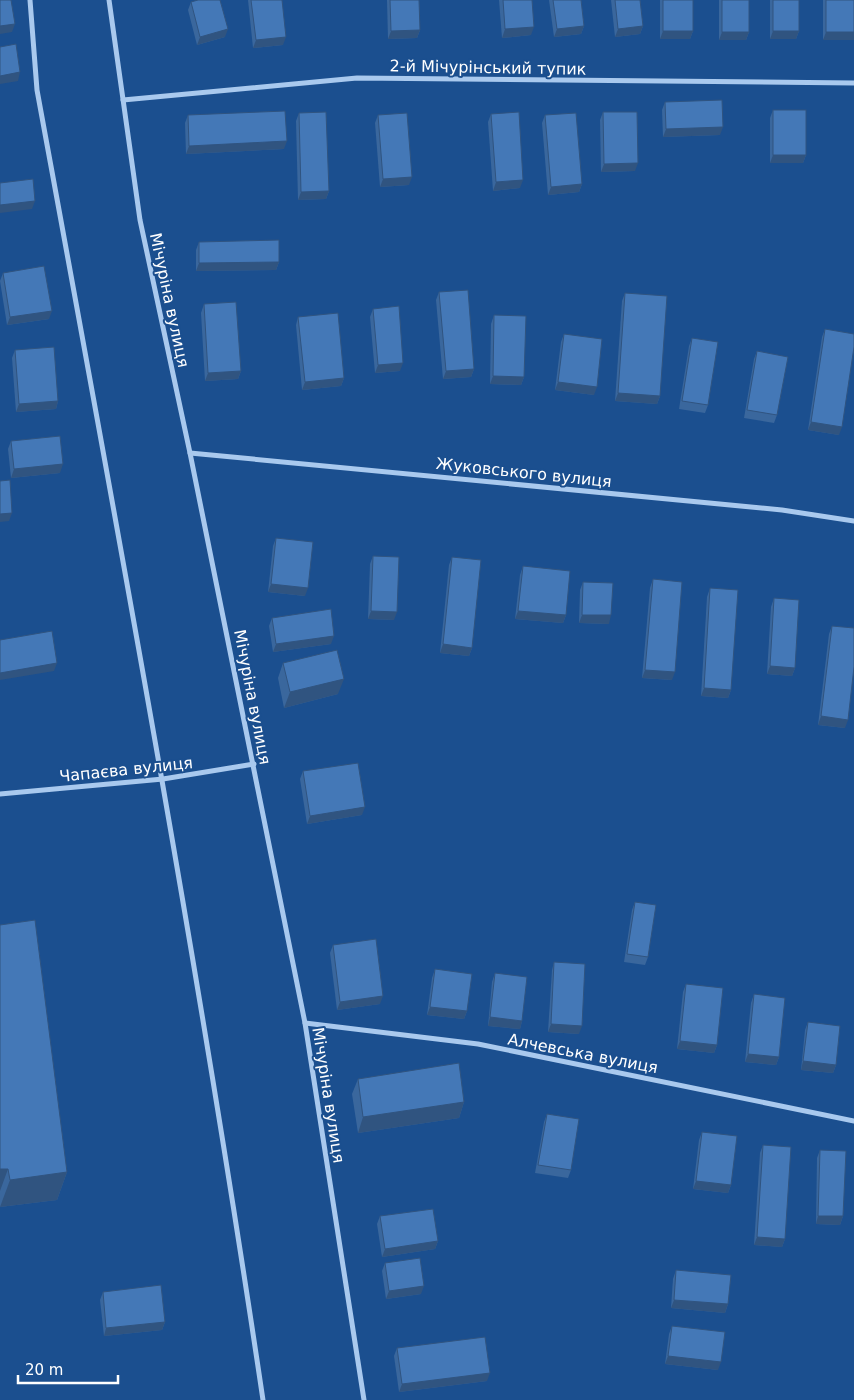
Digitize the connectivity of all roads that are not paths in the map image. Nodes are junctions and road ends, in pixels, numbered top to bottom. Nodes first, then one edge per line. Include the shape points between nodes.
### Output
1 (30, 0) edge
2 (109, 0) edge
3 (854, 83) edge
4 (123, 100) junction
5 (190, 453) junction
6 (854, 520) edge
7 (254, 764) junction
8 (163, 779) junction
9 (0, 794) edge
10 (306, 1023) junction
11 (854, 1121) edge
12 (263, 1400) edge
13 (364, 1400) edge

1 - 8 street via 37,90
2 - 4 street, Мічуріна вулиця
3 - 4 street, 2-й Мічурінський тупик via 357,78
4 - 5 street, Мічуріна вулиця via 140,220
5 - 6 street, Жуковського вулиця via 782,510
5 - 7 street, Мічуріна вулиця
7 - 8 street, Чапаєва вулиця
7 - 10 street, Мічуріна вулиця
8 - 9 street, Чапаєва вулиця
8 - 12 street via 233,1195
10 - 11 street, Алчевська вулиця via 478,1044
10 - 13 street, Мічуріна вулиця

